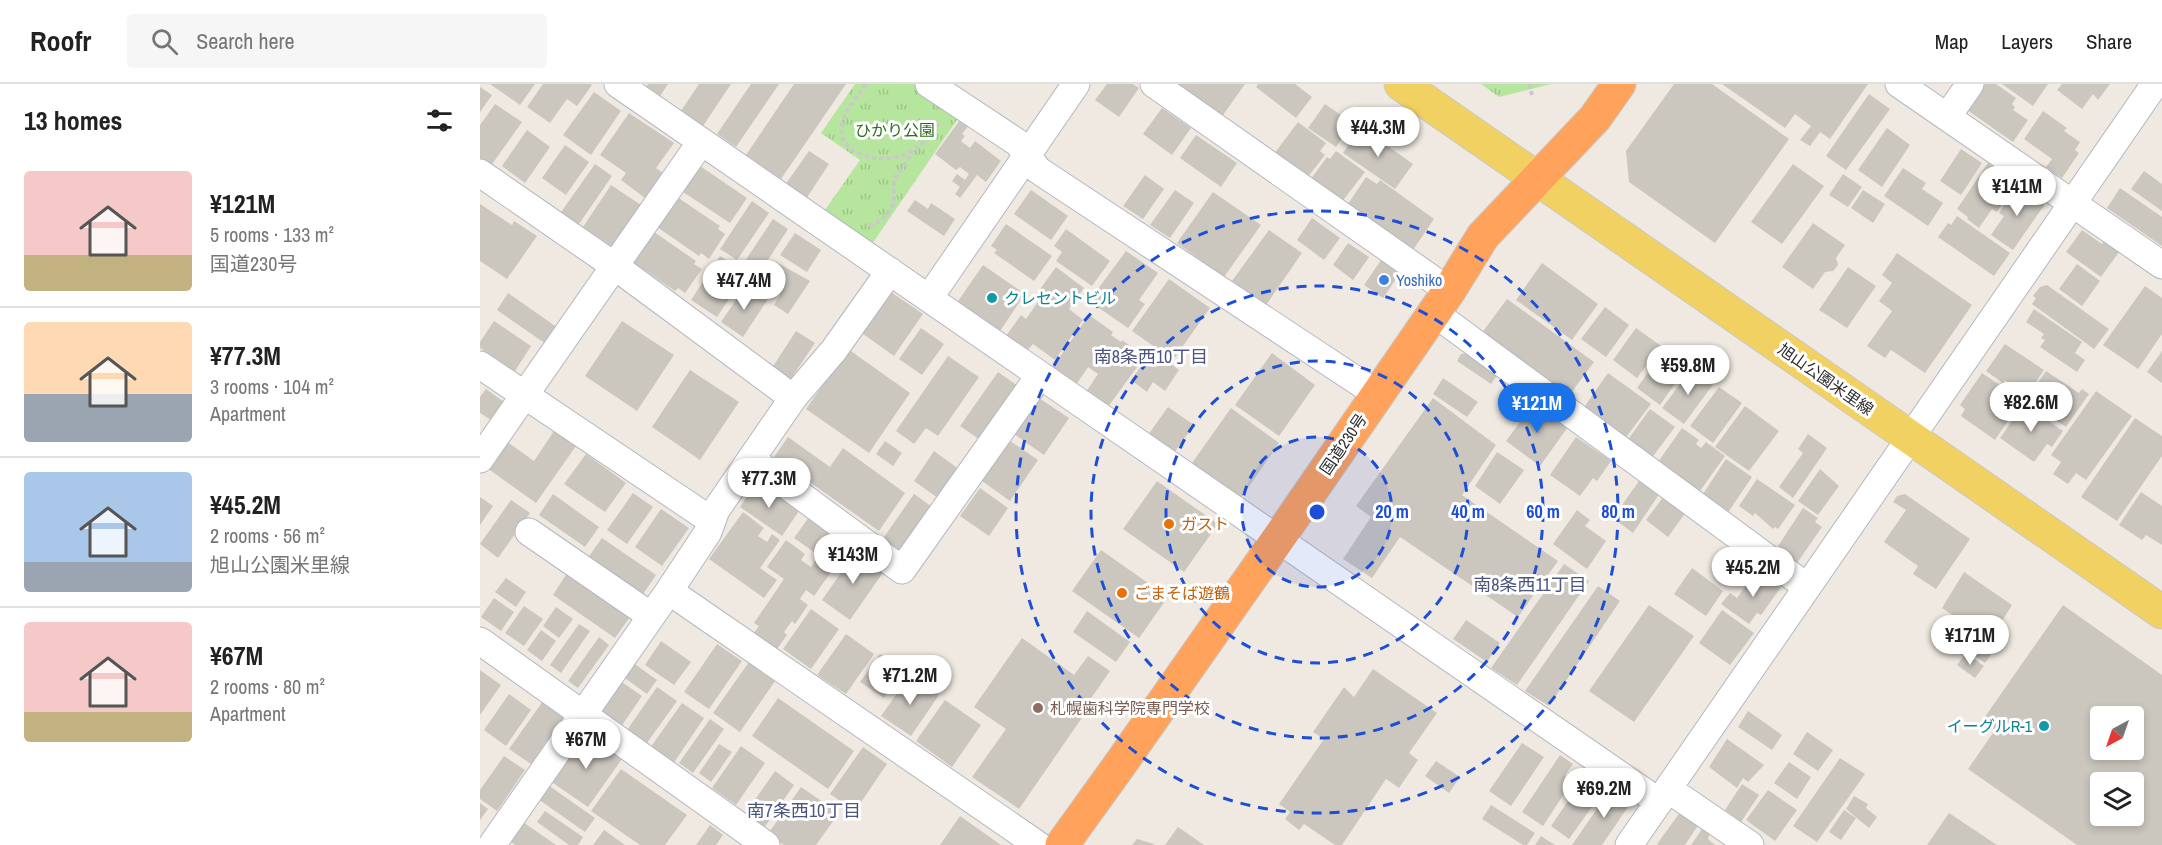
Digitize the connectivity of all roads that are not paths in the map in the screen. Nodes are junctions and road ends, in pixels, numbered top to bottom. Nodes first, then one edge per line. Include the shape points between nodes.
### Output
1 (618, 84) edge
2 (929, 84) edge
3 (1076, 84) edge
4 (1154, 84) edge
5 (1401, 84) edge
6 (1618, 84) edge
7 (1899, 84) edge
8 (1970, 84) edge
9 (2155, 84) edge
10 (1947, 117) junction
11 (701, 142) junction
12 (1027, 156) junction
13 (480, 173) edge
14 (1538, 178) junction
15 (2073, 203) junction
16 (2162, 265) edge
17 (616, 267) junction
18 (890, 271) junction
19 (929, 298) junction
20 (1441, 302) junction
21 (480, 365) edge
22 (1040, 375) junction
23 (1377, 394) junction
24 (524, 396) junction
25 (793, 398) junction
26 (1910, 438) junction
27 (480, 459) edge
28 (751, 459) junction
29 (712, 521) junction
30 (529, 532) dead end
31 (1278, 539) junction
32 (1807, 587) junction
33 (669, 591) junction
34 (2162, 612) edge
35 (651, 616) junction
36 (480, 641) edge
37 (583, 714) junction
38 (1663, 796) junction
39 (1060, 843) edge
40 (492, 845) edge
41 (766, 845) edge
42 (1629, 845) edge
43 (1750, 845) edge

1 - 11 street
2 - 12 street via 1018,143
3 - 12 street
4 - 20 street
5 - 14 main road, 旭山公園米里線
6 - 14 highway, 国道230号 via 1595,118
7 - 10 street
8 - 10 street
9 - 15 street
10 - 15 street
11 - 17 street
11 - 18 street
12 - 19 street
12 - 23 street via 1038,170
13 - 17 street
14 - 20 highway, 国道230号 via 1483,236
14 - 26 main road, 旭山公園米里線
15 - 16 street
15 - 26 street
17 - 24 street
17 - 25 street
18 - 19 street
18 - 25 street via 834,351
19 - 22 street
20 - 23 highway, 国道230号
20 - 32 street
21 - 24 street
22 - 28 street via 902,570
22 - 31 street
23 - 31 highway, 国道230号
24 - 27 street
24 - 29 street
25 - 28 street
26 - 32 street
26 - 34 main road, 旭山公園米里線
28 - 29 street
29 - 33 street
30 - 35 street
31 - 38 street
31 - 39 highway, 国道230号 via 1122,763
32 - 38 street
33 - 35 street
33 - 39 street
35 - 37 street
36 - 37 street
37 - 40 street
37 - 41 street
38 - 42 street
38 - 43 street

